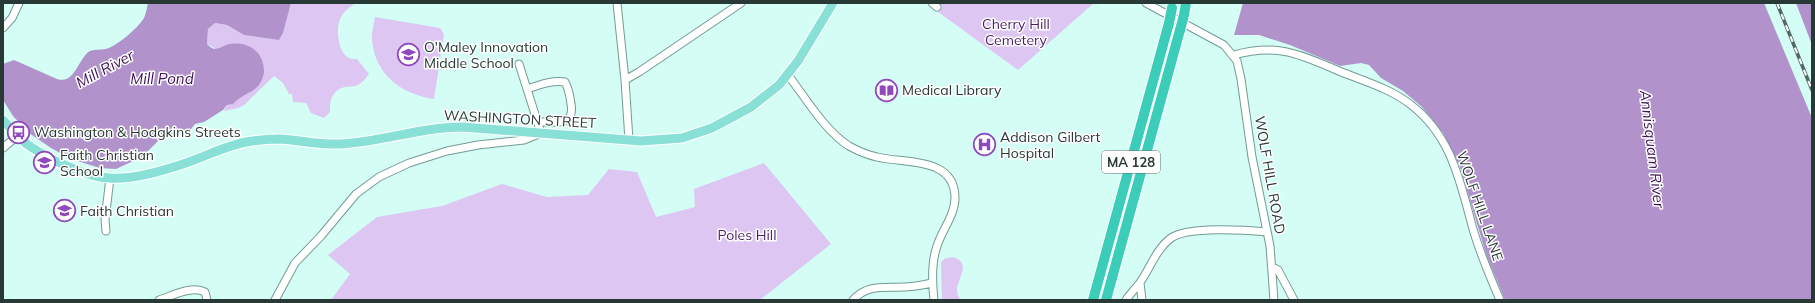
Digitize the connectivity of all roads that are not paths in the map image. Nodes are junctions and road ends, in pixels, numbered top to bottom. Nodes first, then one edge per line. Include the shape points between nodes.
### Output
1 (19, 3) edge
2 (617, 3) edge
3 (741, 3) edge
4 (833, 3) edge
5 (1146, 3) edge
6 (1186, 3) edge
7 (1173, 6) edge
8 (3, 28) edge
9 (1234, 56) junction
10 (518, 64) dead end
11 (788, 75) junction
12 (625, 80) junction
13 (527, 89) junction
14 (3, 120) edge
15 (538, 122) junction
16 (541, 133) junction
17 (17, 136) junction
18 (628, 140) junction
19 (3, 148) edge
20 (110, 178) junction
21 (106, 231) dead end
22 (1267, 232) junction
23 (1272, 267) junction
24 (932, 284) junction
25 (1140, 284) junction
26 (159, 300) edge
27 (207, 300) edge
28 (274, 300) edge
29 (853, 300) edge
30 (934, 300) edge
31 (1093, 300) edge
32 (1106, 300) edge
33 (1126, 300) edge
34 (1142, 300) edge
35 (1274, 300) edge
36 (1294, 300) edge
37 (1500, 300) edge

1 - 8 street via 12,18
2 - 12 street
3 - 12 street
4 - 11 main road, WASHINGTON STREET
5 - 9 street via 1224,45
6 - 32 highway, MA 128, bridge
7 - 31 highway, MA 128, bridge
9 - 22 street, WOLF HILL ROAD via 1240,70 1252,157
9 - 37 street, WOLF HILL LANE via 1264,49 1301,56 1375,85 1402,99 1421,115 1450,154
10 - 13 street
11 - 18 main road, WASHINGTON STREET via 751,107 712,128 682,138
11 - 24 street via 830,129 848,145 876,157 930,165 946,174 955,198 937,246
12 - 18 street
13 - 15 street
13 - 15 street via 560,81 565,82 569,92 571,118 562,122
14 - 17 main road, WASHINGTON STREET
15 - 16 street
16 - 18 main road, WASHINGTON STREET
16 - 20 main road, WASHINGTON STREET via 442,127 338,144 269,139 244,142 182,164 146,173
16 - 28 street via 524,140 442,152 379,176 356,194 321,236 294,263
17 - 19 street
17 - 20 main road, WASHINGTON STREET via 32,147 78,171
20 - 21 street
22 - 23 street, WOLF HILL ROAD
22 - 25 street via 1205,230 1178,234 1163,246
23 - 35 street, WOLF HILL ROAD
23 - 36 street via 1281,274
24 - 29 street via 873,287
24 - 30 street
25 - 33 street
25 - 34 street
26 - 27 street via 199,289 205,292

